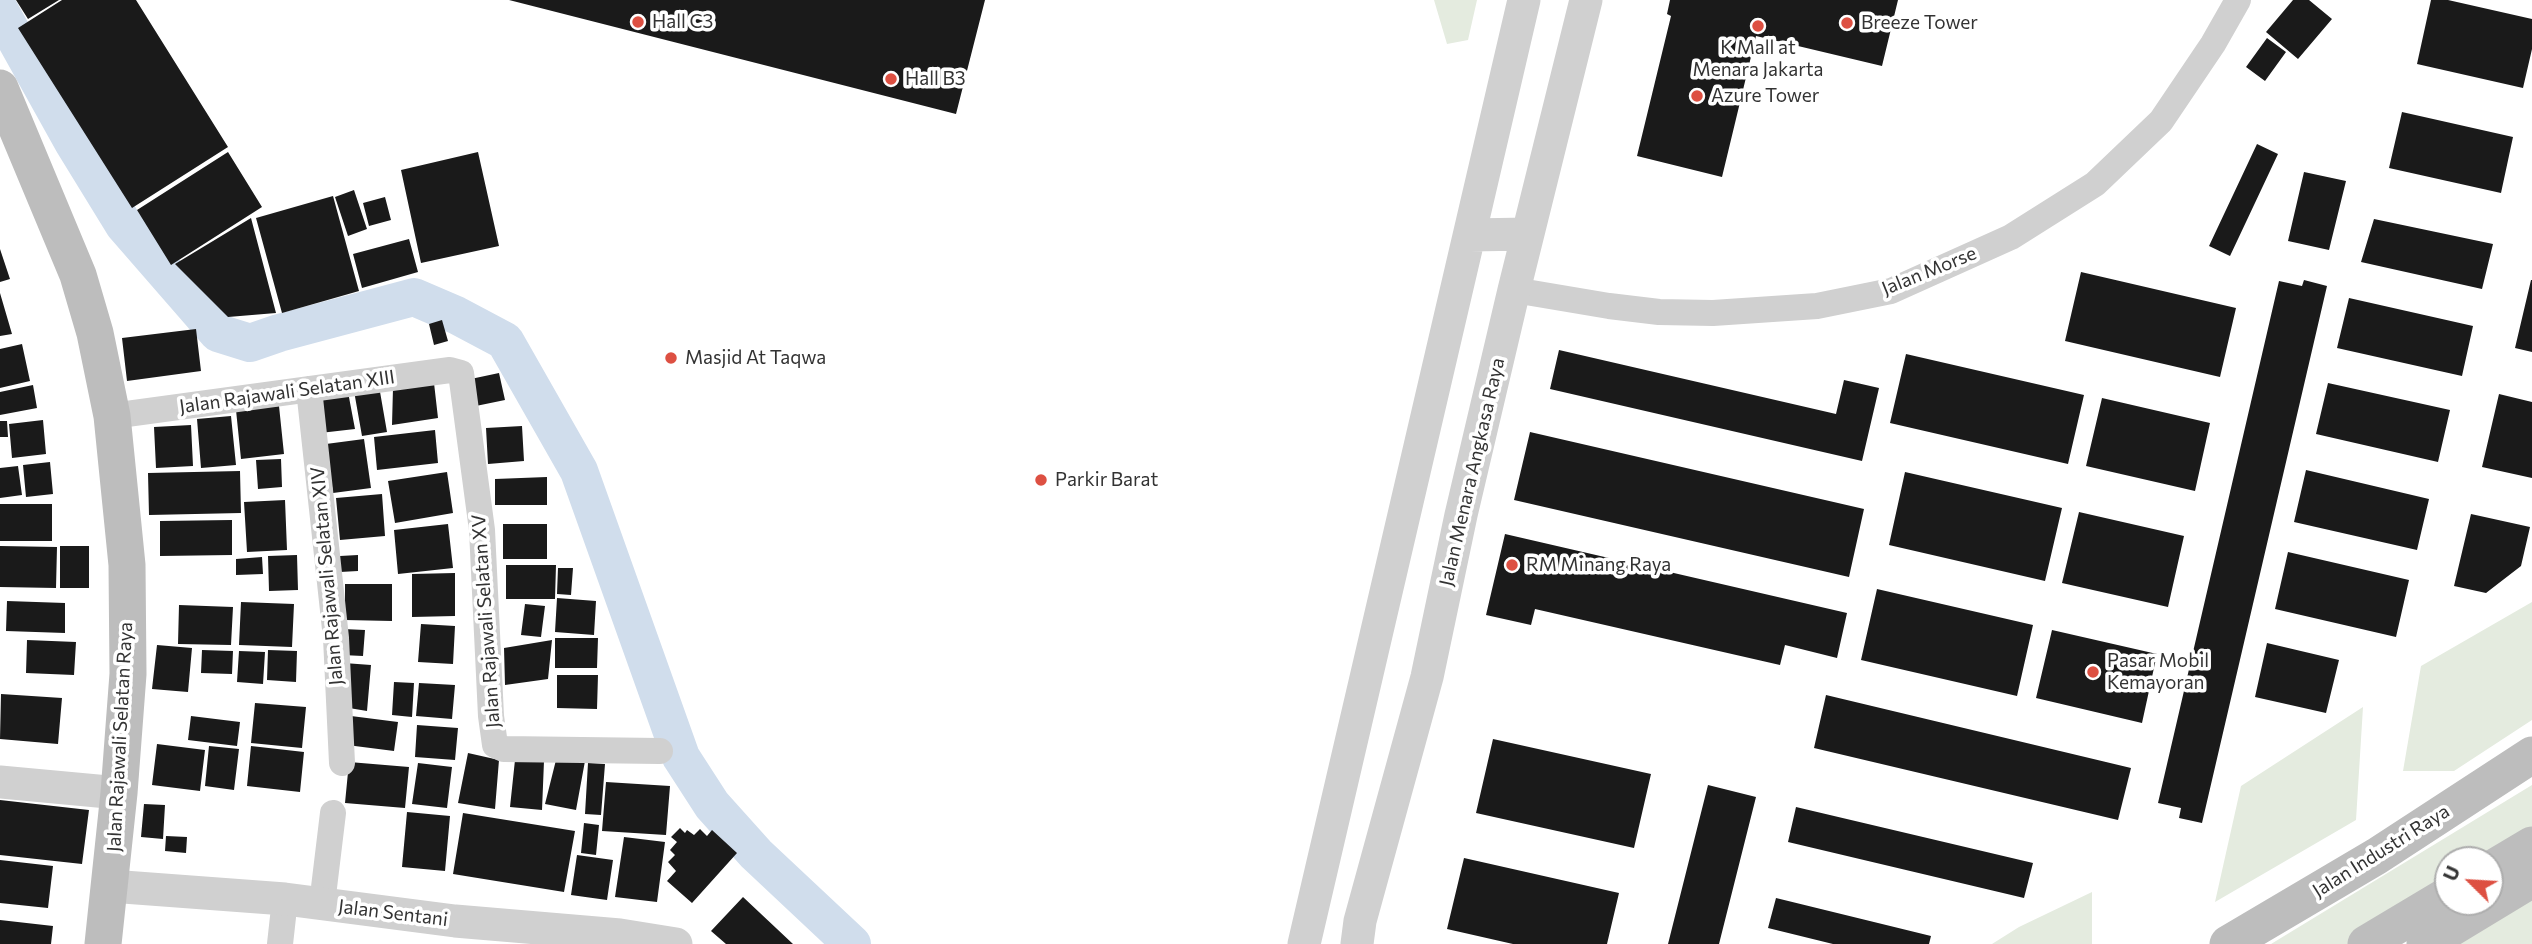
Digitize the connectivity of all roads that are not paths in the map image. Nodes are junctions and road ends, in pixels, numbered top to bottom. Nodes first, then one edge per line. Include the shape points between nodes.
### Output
1 (1524, 0) edge
2 (1586, 0) edge
3 (2238, 0) edge
4 (0, 88) edge
5 (1528, 234) junction
6 (1470, 235) junction
7 (1514, 290) junction
8 (461, 373) joint
9 (309, 389) junction
10 (112, 416) junction
11 (660, 751) dead end
12 (2532, 755) edge
13 (342, 763) dead end
14 (0, 782) edge
15 (2532, 785) edge
16 (119, 793) junction
17 (333, 813) dead end
18 (2532, 845) edge
19 (2504, 862) edge
20 (2532, 879) edge
21 (110, 886) junction
22 (285, 900) junction
23 (2434, 903) edge
24 (322, 904) junction
25 (455, 933) edge
26 (619, 939) edge
27 (2255, 940) edge
28 (1357, 943) edge
29 (103, 944) edge
30 (280, 944) edge
31 (676, 944) edge
32 (1304, 944) edge
33 (1320, 944) edge
34 (2366, 944) edge
35 (2425, 944) edge

1 - 6 street
2 - 5 street, Jalan Menara Angkasa Raya
3 - 7 street, Jalan Morse via 2161,121 2095,184 2011,237 1891,290 1817,306 1713,313 1634,309
4 - 10 main road, Jalan Rajawali Selatan Raya via 78,275
5 - 6 street
5 - 7 street, Jalan Menara Angkasa Raya
6 - 32 street
7 - 28 street, Jalan Menara Angkasa Raya via 1427,677
8 - 9 street, Jalan Rajawali Selatan XIII via 450,370
8 - 11 street, Jalan Rajawali Selatan XV via 482,530 495,745 505,749
9 - 10 street, Jalan Rajawali Selatan XIII
9 - 13 street, Jalan Rajawali Selatan XIV via 336,638
10 - 16 main road, Jalan Rajawali Selatan Raya via 127,565 128,674
12 - 27 main road, Jalan Industri Raya
14 - 16 street
15 - 27 main road, Jalan Industri Raya
16 - 21 main road, Jalan Rajawali Selatan Raya
17 - 24 street
18 - 19 main road
20 - 35 main road
21 - 22 street, Jalan Sentani
21 - 29 main road, Jalan Rajawali Selatan Raya
22 - 24 street, Jalan Sentani
22 - 30 street
23 - 34 main road
24 - 25 street, Jalan Sentani
25 - 26 street, Jalan Sentani
26 - 31 street, Jalan Sentani
28 - 33 street

